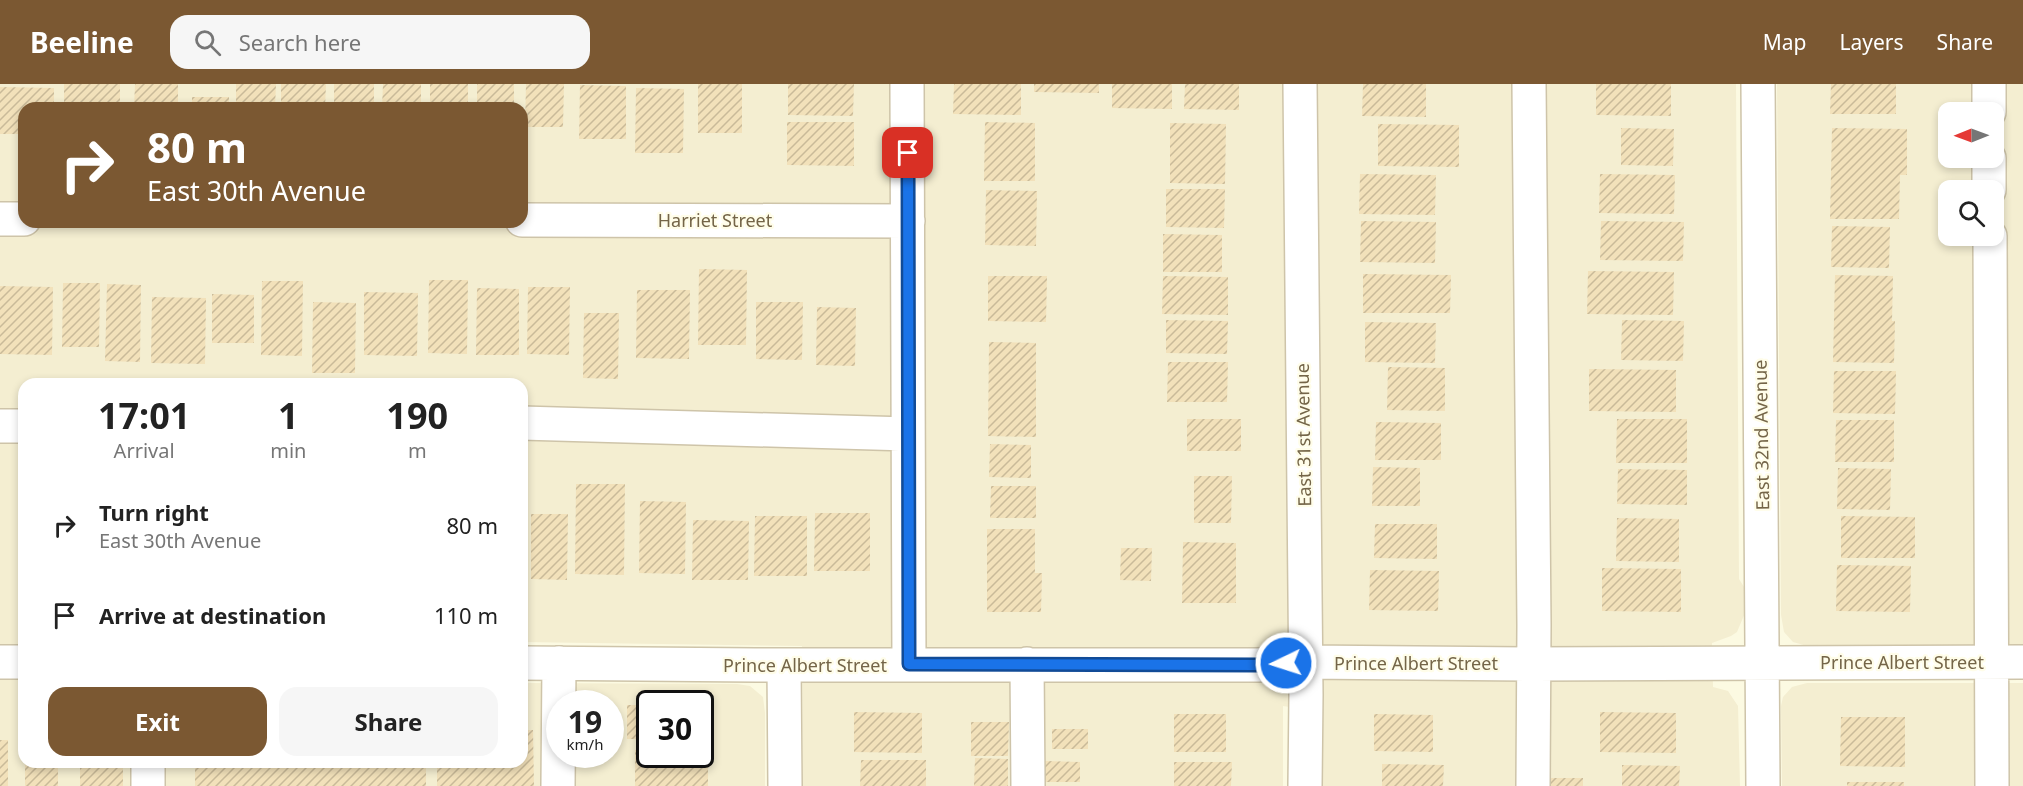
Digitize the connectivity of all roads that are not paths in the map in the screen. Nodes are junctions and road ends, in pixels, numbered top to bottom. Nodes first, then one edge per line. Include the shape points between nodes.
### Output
1 (907, 84) edge
2 (1300, 84) edge
3 (1529, 84) edge
4 (1758, 84) edge
5 (1989, 84) edge
6 (1989, 102) edge
7 (0, 219) edge
8 (18, 219) edge
9 (528, 220) edge
10 (908, 221) junction
11 (1990, 246) edge
12 (528, 423) edge
13 (0, 426) edge
14 (18, 426) edge
15 (908, 434) junction
16 (0, 662) edge
17 (18, 662) edge
18 (1305, 662) junction
19 (2008, 662) edge
20 (528, 663) edge
21 (559, 663) junction
22 (1763, 663) junction
23 (909, 664) junction
24 (1027, 664) junction
25 (1533, 664) junction
26 (784, 665) junction
27 (148, 768) edge
28 (148, 786) edge
29 (558, 786) edge
30 (785, 786) edge
31 (1028, 786) edge
32 (1305, 786) edge
33 (1533, 786) edge
34 (1763, 786) edge
35 (1992, 786) edge

1 - 10 street
2 - 18 street, East 31st Avenue
3 - 25 street
4 - 22 street, East 32nd Avenue
5 - 6 street
7 - 8 street
9 - 10 street, Harriet Street
10 - 15 street
11 - 19 street
12 - 15 street
13 - 14 street
15 - 23 street
16 - 17 street
18 - 24 street, Prince Albert Street
18 - 25 street, Prince Albert Street
18 - 32 street, East 31st Avenue
19 - 22 street, Prince Albert Street
19 - 35 street
20 - 21 street, Prince Albert Street
21 - 26 street, Prince Albert Street
21 - 29 street
22 - 25 street, Prince Albert Street
22 - 34 street, East 32nd Avenue
23 - 24 street, Prince Albert Street
23 - 26 street, Prince Albert Street
24 - 31 street
25 - 33 street
26 - 30 street
27 - 28 street

